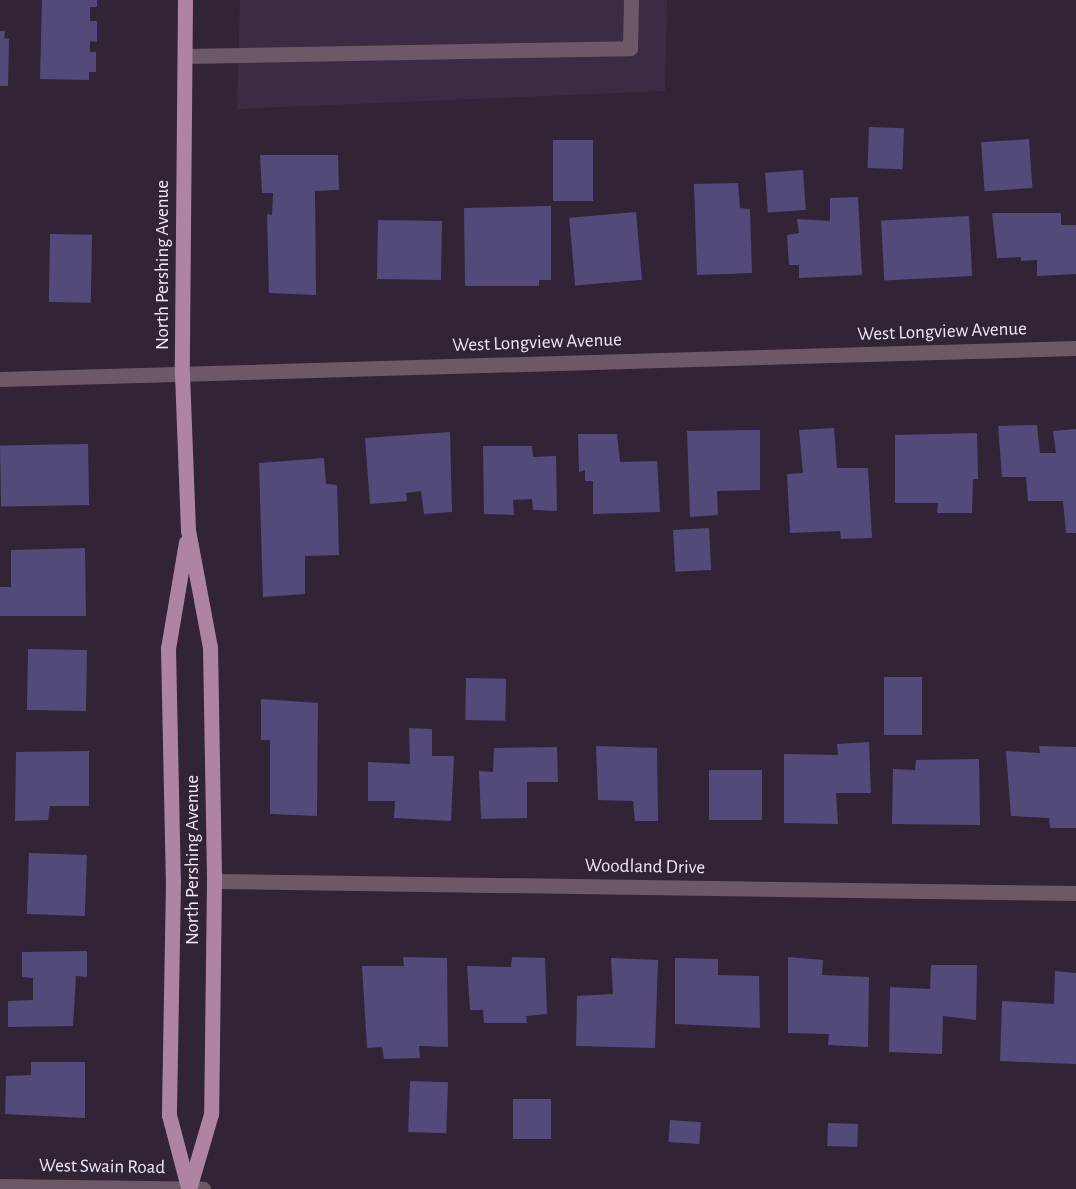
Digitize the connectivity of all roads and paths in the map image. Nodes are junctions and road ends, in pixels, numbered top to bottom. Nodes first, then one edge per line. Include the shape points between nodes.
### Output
1 (185, 0) edge
2 (631, 0) edge
3 (185, 56) junction
4 (1076, 348) edge
5 (182, 374) junction
6 (0, 380) edge
7 (188, 530) junction
8 (214, 881) junction
9 (1076, 893) edge
10 (0, 1186) edge
11 (189, 1189) edge
12 (203, 1189) edge

1 - 3 main road, North Pershing Avenue
2 - 3 street via 630,48
3 - 5 main road, North Pershing Avenue
4 - 5 street, West Longview Avenue
5 - 6 street, West Longview Avenue
5 - 7 main road, North Pershing Avenue
7 - 8 main road, North Pershing Avenue via 210,647
7 - 11 main road, North Pershing Avenue via 168,648 173,881 169,1115
8 - 9 street, Woodland Drive
8 - 11 main road, North Pershing Avenue via 211,1114
10 - 11 street, West Swain Road
11 - 12 street, West Swain Road

